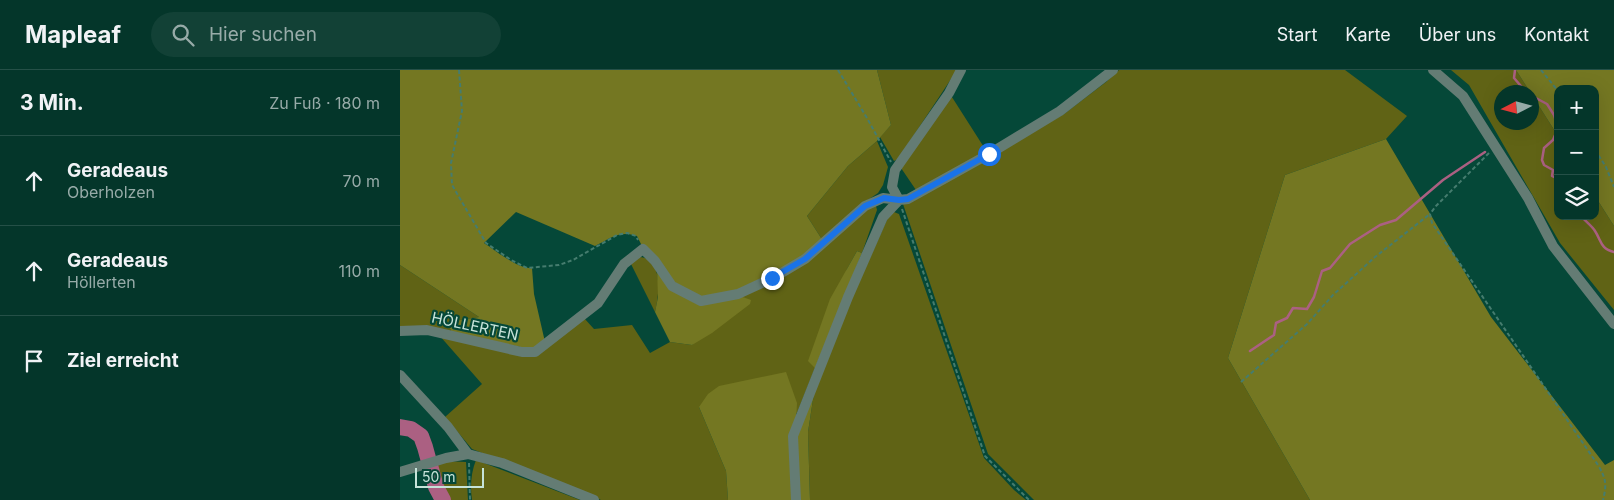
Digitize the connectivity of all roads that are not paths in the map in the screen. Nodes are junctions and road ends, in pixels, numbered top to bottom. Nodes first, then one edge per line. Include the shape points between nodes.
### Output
1 (961, 70) edge
2 (1113, 70) edge
3 (1433, 70) edge
4 (899, 200) junction
5 (1614, 324) edge
6 (400, 331) edge
7 (400, 375) edge
8 (468, 454) junction
9 (400, 472) edge
10 (594, 500) edge
11 (796, 500) edge

1 - 4 street via 949,93 895,170 892,187
2 - 4 street via 1060,111 908,199
3 - 5 street via 1463,96 1528,198 1553,246
4 - 6 street, HÖLLERTEN via 884,198 865,206 805,259 738,294 701,301 672,286 642,249 624,264 598,303 535,352 522,352 426,330
4 - 11 street via 883,217 844,306 794,436
7 - 8 street
8 - 9 street
8 - 10 street via 502,463

